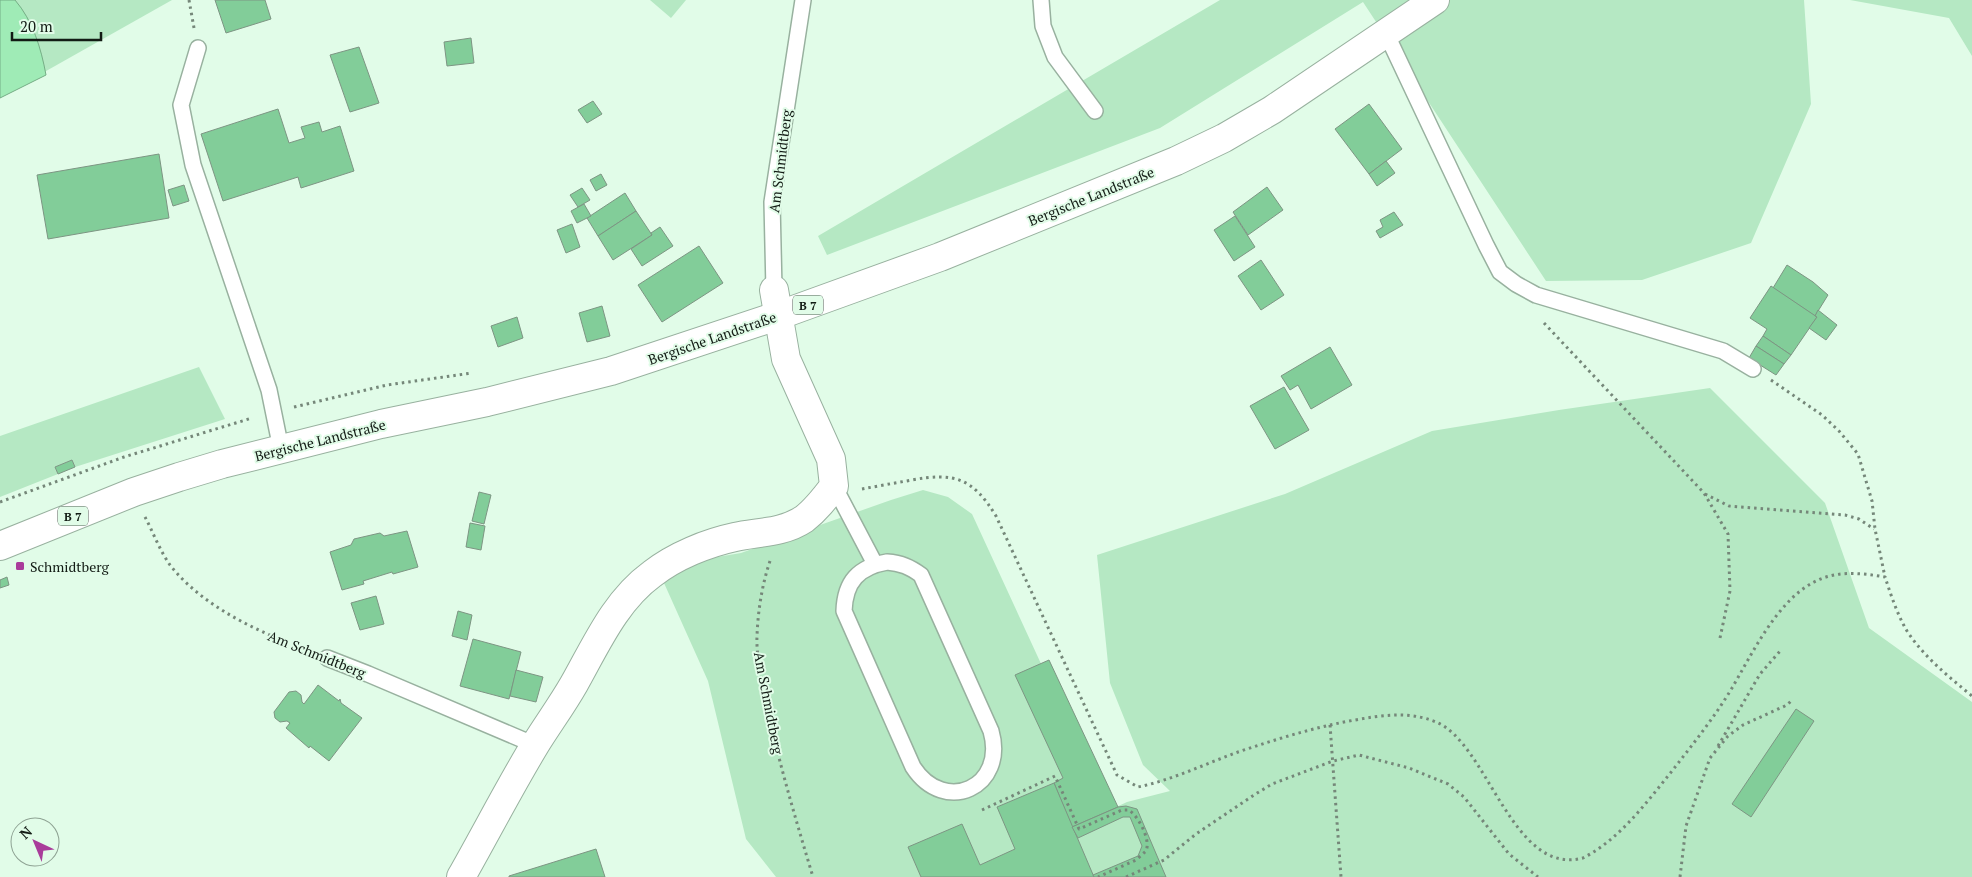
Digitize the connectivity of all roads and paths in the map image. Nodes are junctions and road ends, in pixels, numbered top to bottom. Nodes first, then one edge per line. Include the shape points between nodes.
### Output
1 (803, 0) edge
2 (1041, 0) edge
3 (1435, 0) edge
4 (1386, 34) junction
5 (198, 48) dead end
6 (1095, 111) dead end
7 (1516, 284) junction
8 (776, 303) junction
9 (1753, 370) joint
10 (482, 372) dead end
11 (274, 411) junction
12 (281, 449) junction
13 (834, 486) junction
14 (1704, 493) junction
15 (0, 502) edge
16 (141, 510) dead end
17 (785, 529) junction
18 (1875, 529) junction
19 (0, 546) edge
20 (875, 564) junction
21 (1885, 577) junction
22 (1720, 638) dead end
23 (1781, 650) dead end
24 (327, 658) joint
25 (1972, 696) edge
26 (1793, 699) dead end
27 (1330, 725) junction
28 (535, 745) junction
29 (1714, 753) junction
30 (1333, 760) junction
31 (972, 787) junction
32 (1509, 824) dead end
33 (1565, 863) dead end
34 (461, 877) edge
35 (813, 877) edge
36 (1098, 877) edge
37 (1126, 877) edge
38 (1341, 877) edge
39 (1538, 877) edge
40 (1680, 877) edge

1 - 8 lane, Am Schmidtberg via 772,202
2 - 6 lane via 1043,26 1055,57
3 - 4 main road, Bergische Landstraße / B 7
4 - 7 lane via 1500,272
4 - 8 main road, Bergische Landstraße / B 7 via 1272,110 1176,161 940,257
5 - 11 lane via 182,105 193,165
7 - 9 lane via 1536,296 1723,351
7 - 14 path via 1538,316
8 - 12 main road, Bergische Landstraße / B 7 via 611,371
8 - 13 main road, Am Schmidtberg via 786,359 831,459
9 - 18 path via 1822,414 1858,454 1872,501
10 - 11 path via 387,385
11 - 12 lane
11 - 15 path via 124,457
12 - 19 main road, Bergische Landstraße / B 7 via 134,492
13 - 17 main road via 817,508
13 - 20 lane
13 - 27 path via 859,489 933,475 953,477 980,493 996,516 1117,775 1131,784 1138,787 1154,784 1238,752
14 - 18 path via 1729,506 1845,515
14 - 22 path via 1728,534 1730,591
16 - 24 path, Am Schmidtberg via 169,563 188,586 227,613 272,637
17 - 28 main road via 733,537 703,547 654,572 636,586 597,640
17 - 35 path, Am Schmidtberg via 763,581 757,638 770,719
18 - 21 path
20 - 31 lane via 900,563 921,575 991,731 994,742 992,764 987,774
20 - 31 lane via 864,569 848,587 844,611 920,778 943,791 956,792
21 - 25 path via 1906,629 1918,646
21 - 33 path via 1840,573 1802,590 1761,637 1707,726 1653,794 1600,848 1581,860
23 - 29 path via 1760,674
24 - 28 lane, Am Schmidtberg
26 - 29 path via 1787,705 1743,725 1728,736
27 - 30 path
27 - 32 path via 1392,714 1439,723 1451,731 1466,749
28 - 34 main road
29 - 40 path via 1707,764 1686,826
30 - 37 path via 1272,784 1196,834 1164,860
30 - 38 path
30 - 39 path via 1368,756 1448,784 1464,797 1509,854
31 - 36 path via 982,810 1055,776 1079,829 1122,810 1133,812 1148,842 1146,851 1136,860

